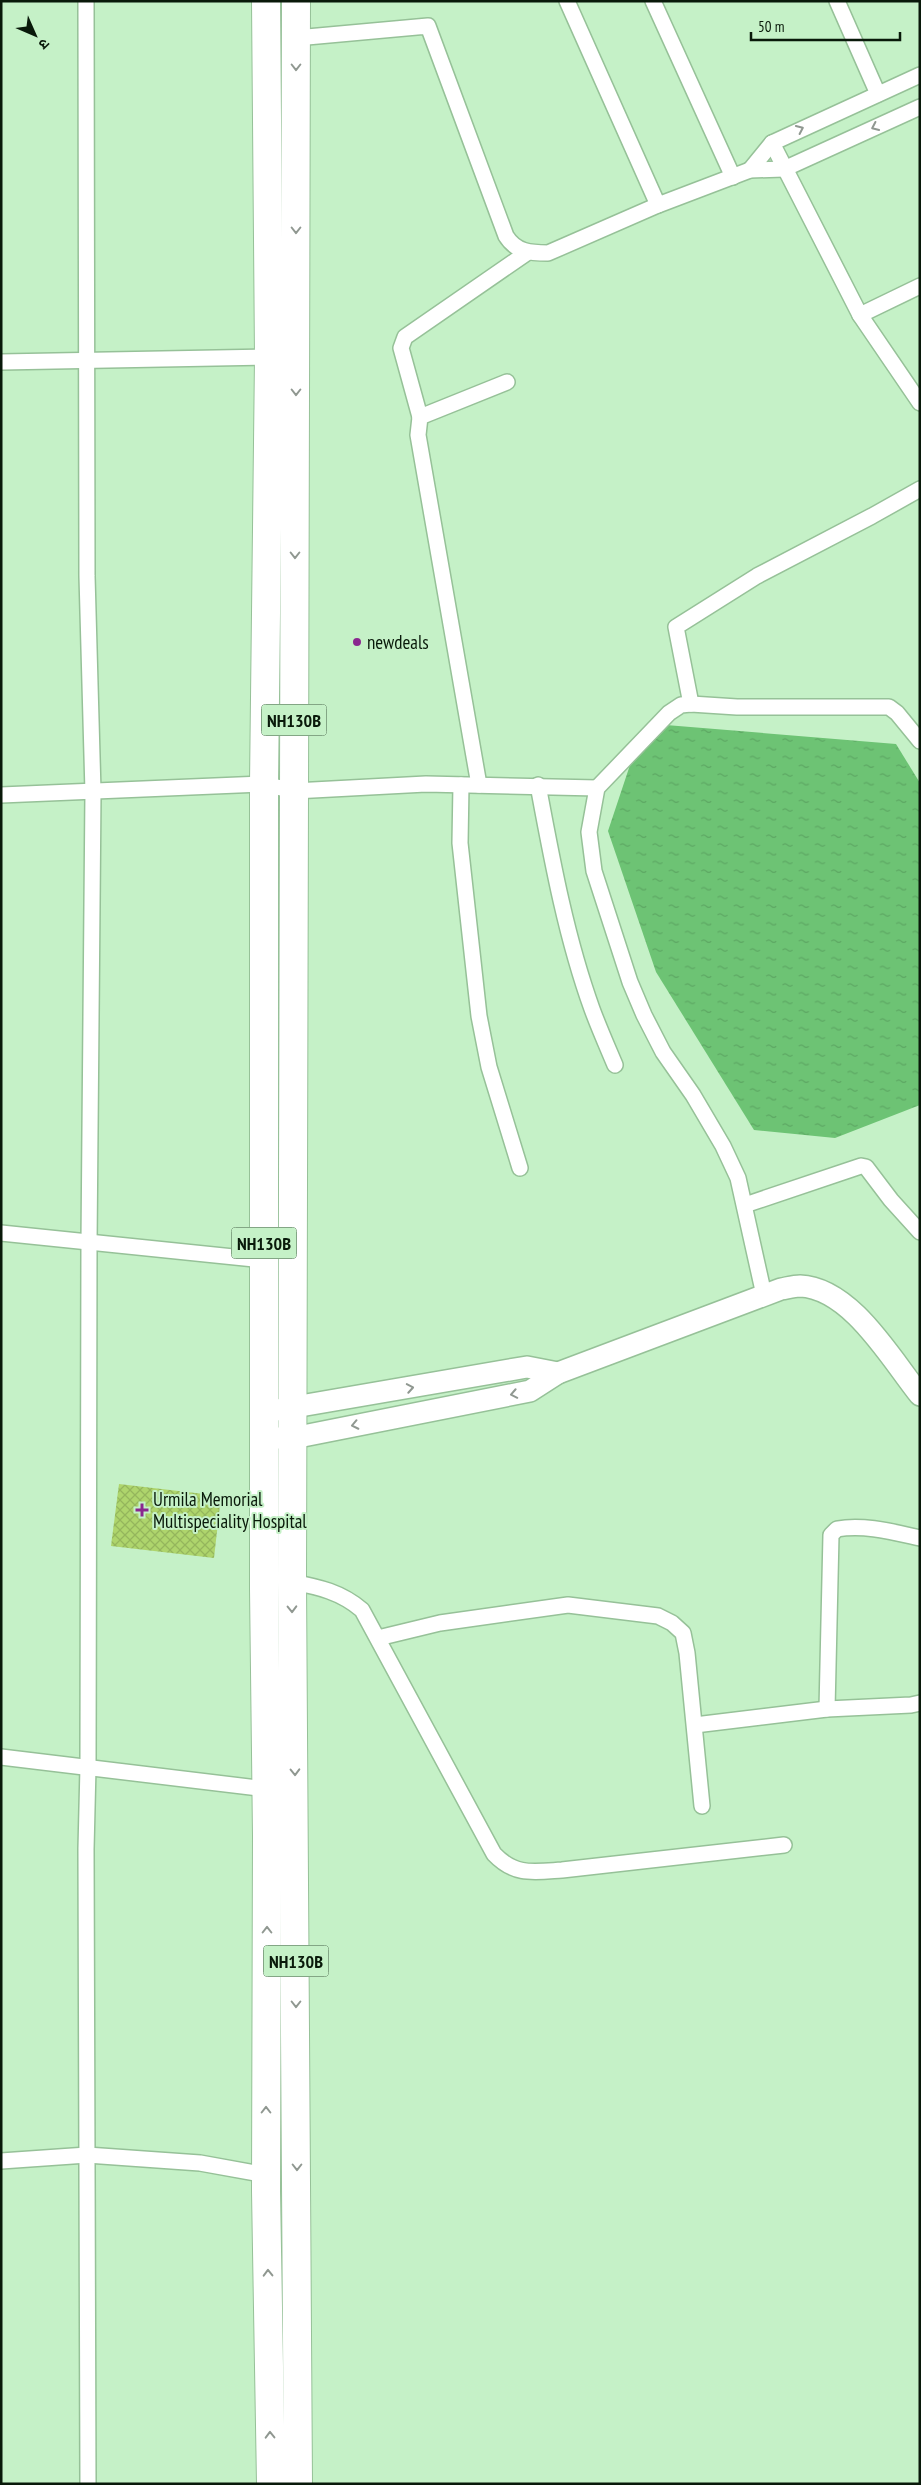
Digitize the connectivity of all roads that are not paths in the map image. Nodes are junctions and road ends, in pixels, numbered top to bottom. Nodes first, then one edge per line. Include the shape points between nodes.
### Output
1 (86, 1) edge
2 (266, 1) edge
3 (296, 1) edge
4 (567, 1) edge
5 (653, 1) edge
6 (837, 1) edge
7 (296, 38) junction
8 (920, 75) edge
9 (878, 94) junction
10 (920, 107) edge
11 (772, 142) junction
12 (784, 169) junction
13 (750, 170) junction
14 (733, 177) junction
15 (658, 205) junction
16 (528, 252) junction
17 (920, 286) edge
18 (860, 315) junction
19 (296, 357) junction
20 (269, 358) junction
21 (87, 359) junction
22 (1, 362) edge
23 (507, 382) dead end
24 (920, 403) edge
25 (420, 417) junction
26 (920, 489) edge
27 (691, 704) junction
28 (920, 741) edge
29 (264, 784) junction
30 (460, 785) junction
31 (479, 785) junction
32 (538, 785) junction
33 (597, 788) junction
34 (294, 791) junction
35 (93, 792) junction
36 (1, 795) edge
37 (615, 1065) dead end
38 (520, 1168) dead end
39 (745, 1205) junction
40 (920, 1232) edge
41 (1, 1233) edge
42 (89, 1243) junction
43 (264, 1260) junction
44 (764, 1295) junction
45 (558, 1373) junction
46 (920, 1396) edge
47 (293, 1408) junction
48 (265, 1411) junction
49 (265, 1438) junction
50 (293, 1438) junction
51 (920, 1538) edge
52 (292, 1582) junction
53 (378, 1638) junction
54 (920, 1703) edge
55 (827, 1709) junction
56 (695, 1725) junction
57 (1, 1757) edge
58 (88, 1767) junction
59 (266, 1789) junction
60 (702, 1806) dead end
61 (784, 1845) dead end
62 (87, 2155) junction
63 (1, 2161) edge
64 (266, 2175) junction
65 (88, 2484) edge
66 (271, 2484) edge
67 (298, 2484) edge

1 - 21 street
2 - 20 highway, NH130B
3 - 7 highway, NH130B
4 - 15 street
5 - 14 street
6 - 9 street
7 - 16 street via 428,26 506,236 511,244
7 -> 19 highway, NH130B
8 - 9 street
11 -> 9 street
10 -> 12 street
11 - 12 street
11 - 13 street
12 - 13 street
12 - 18 street
13 - 14 street
14 - 15 street
15 - 16 street via 548,253
16 - 25 street via 405,337 401,348
17 - 18 street
18 - 24 street
19 - 20 street
19 -> 34 highway, NH130B
20 - 21 street
20 - 29 highway, NH130B
21 - 22 street
21 - 35 street via 87,576
23 - 25 street
25 - 31 street via 418,435
26 - 27 street via 757,576 676,627
27 - 28 street via 889,707
27 - 33 street via 669,713
29 - 34 street
29 - 35 street
29 - 43 highway, NH130B
30 - 31 street
30 - 34 street
30 - 38 street via 460,842 466,918 479,1016 489,1067
31 - 32 street
32 - 33 street
32 - 37 street via 551,857 578,963
33 - 39 street via 589,832 594,870 630,982 663,1052 724,1146
34 - 47 highway, NH130B
35 - 36 street
35 - 42 street
39 - 40 street via 861,1166 866,1167
39 - 44 street
41 - 42 street
42 - 43 street
42 - 58 street
43 - 48 highway, NH130B
44 - 45 street
44 - 46 street via 798,1286 825,1293 843,1303 858,1316
47 -> 45 street via 527,1368
45 -> 50 street via 530,1391
47 - 48 street
47 - 50 highway, NH130B
48 - 49 highway, NH130B
49 - 50 street
49 - 59 highway, NH130B
50 - 52 highway, NH130B
51 - 55 street via 885,1530 851,1528 837,1529 831,1536
52 - 53 street via 328,1589 350,1599 362,1610
52 -> 67 highway, NH130B
53 - 56 street via 440,1623 568,1605 658,1616 683,1633
53 - 61 street via 494,1854 508,1867 532,1873
54 - 55 street
55 - 56 street
56 - 60 street
57 - 58 street
58 - 59 street
58 - 62 street
64 -> 59 highway, NH130B
62 - 63 street
62 - 64 street via 200,2163
62 - 65 street
66 -> 64 highway, NH130B

